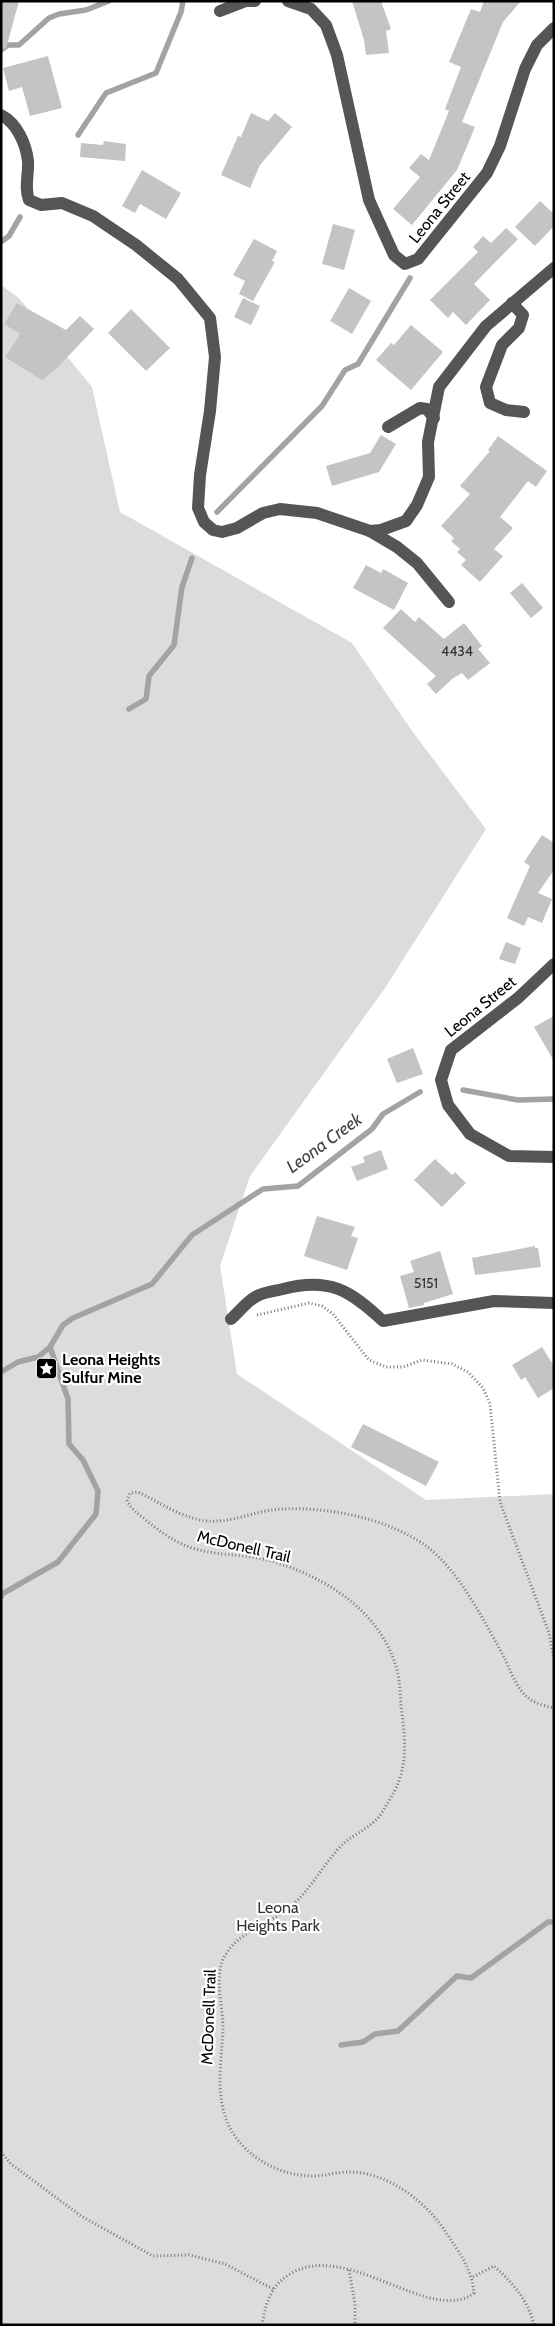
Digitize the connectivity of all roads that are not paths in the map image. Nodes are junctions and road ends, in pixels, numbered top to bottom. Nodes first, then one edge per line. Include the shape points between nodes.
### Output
1 (255, 1) edge
2 (288, 1) edge
3 (220, 11) dead end
4 (554, 28) edge
5 (1, 115) edge
6 (554, 268) edge
7 (512, 303) junction
8 (524, 412) dead end
9 (434, 418) junction
10 (388, 427) dead end
11 (370, 531) junction
12 (449, 602) dead end
13 (554, 964) edge
14 (554, 1157) edge
15 (554, 1303) edge
16 (231, 1319) road end

1 - 3 street
2 - 4 street, Leona Street via 311,9 326,25 337,54 369,200 394,255 406,264 418,259 487,173 500,146 525,69 537,45
5 - 11 street via 23,141 28,161 26,192 29,200 41,205 62,203 92,216 136,245 178,279 210,318 215,357 198,508 204,522 213,530 222,532 280,509 317,513
6 - 7 street
7 - 8 street via 523,315 519,328 502,345 486,388 490,403 506,410
7 - 9 street via 486,326 440,387
9 - 10 street via 427,409 420,408
9 - 11 street via 428,442 429,477 418,505 406,521
11 - 12 street via 417,563
13 - 14 street, Leona Street via 518,998 450,1050 441,1080 448,1105 470,1134 509,1156
15 - 16 street via 494,1301 383,1321 343,1290 325,1284 299,1285 256,1296

